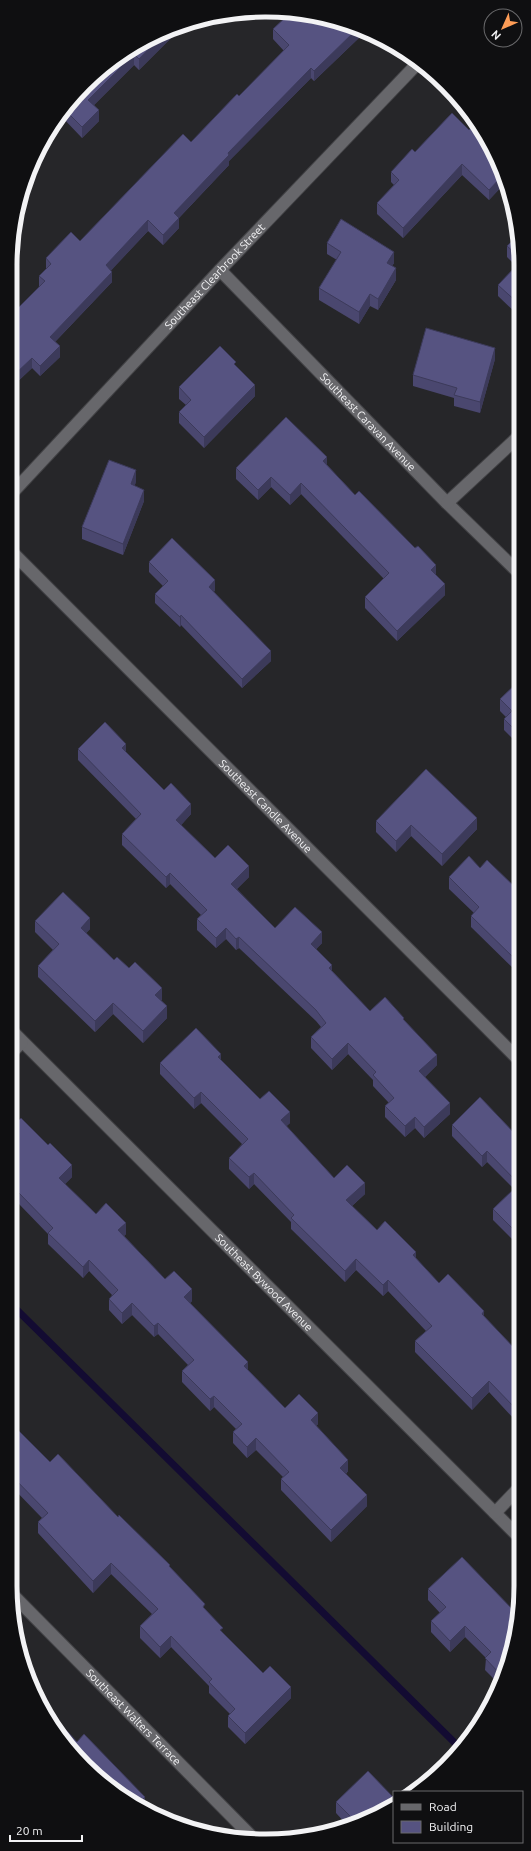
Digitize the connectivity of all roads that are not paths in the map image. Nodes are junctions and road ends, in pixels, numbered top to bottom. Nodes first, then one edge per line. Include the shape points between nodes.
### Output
1 (415, 66) edge
2 (220, 270) junction
3 (514, 440) edge
4 (17, 488) edge
5 (447, 503) junction
6 (17, 557) edge
7 (514, 568) edge
8 (17, 1036) edge
9 (22, 1042) junction
10 (17, 1047) edge
11 (514, 1055) edge
12 (514, 1493) edge
13 (495, 1513) junction
14 (514, 1532) edge
15 (18, 1600) edge
16 (249, 1833) edge

1 - 2 street, Southeast Clearbrook Street
2 - 4 street, Southeast Clearbrook Street
2 - 5 street, Southeast Caravan Avenue
3 - 5 street
5 - 7 street, Southeast Caravan Avenue
6 - 11 street, Southeast Candle Avenue
8 - 9 street, Southeast Bywood Avenue
9 - 10 street
9 - 13 street, Southeast Bywood Avenue
12 - 13 street
13 - 14 street, Southeast Bywood Avenue
15 - 16 street, Southeast Walters Terrace

